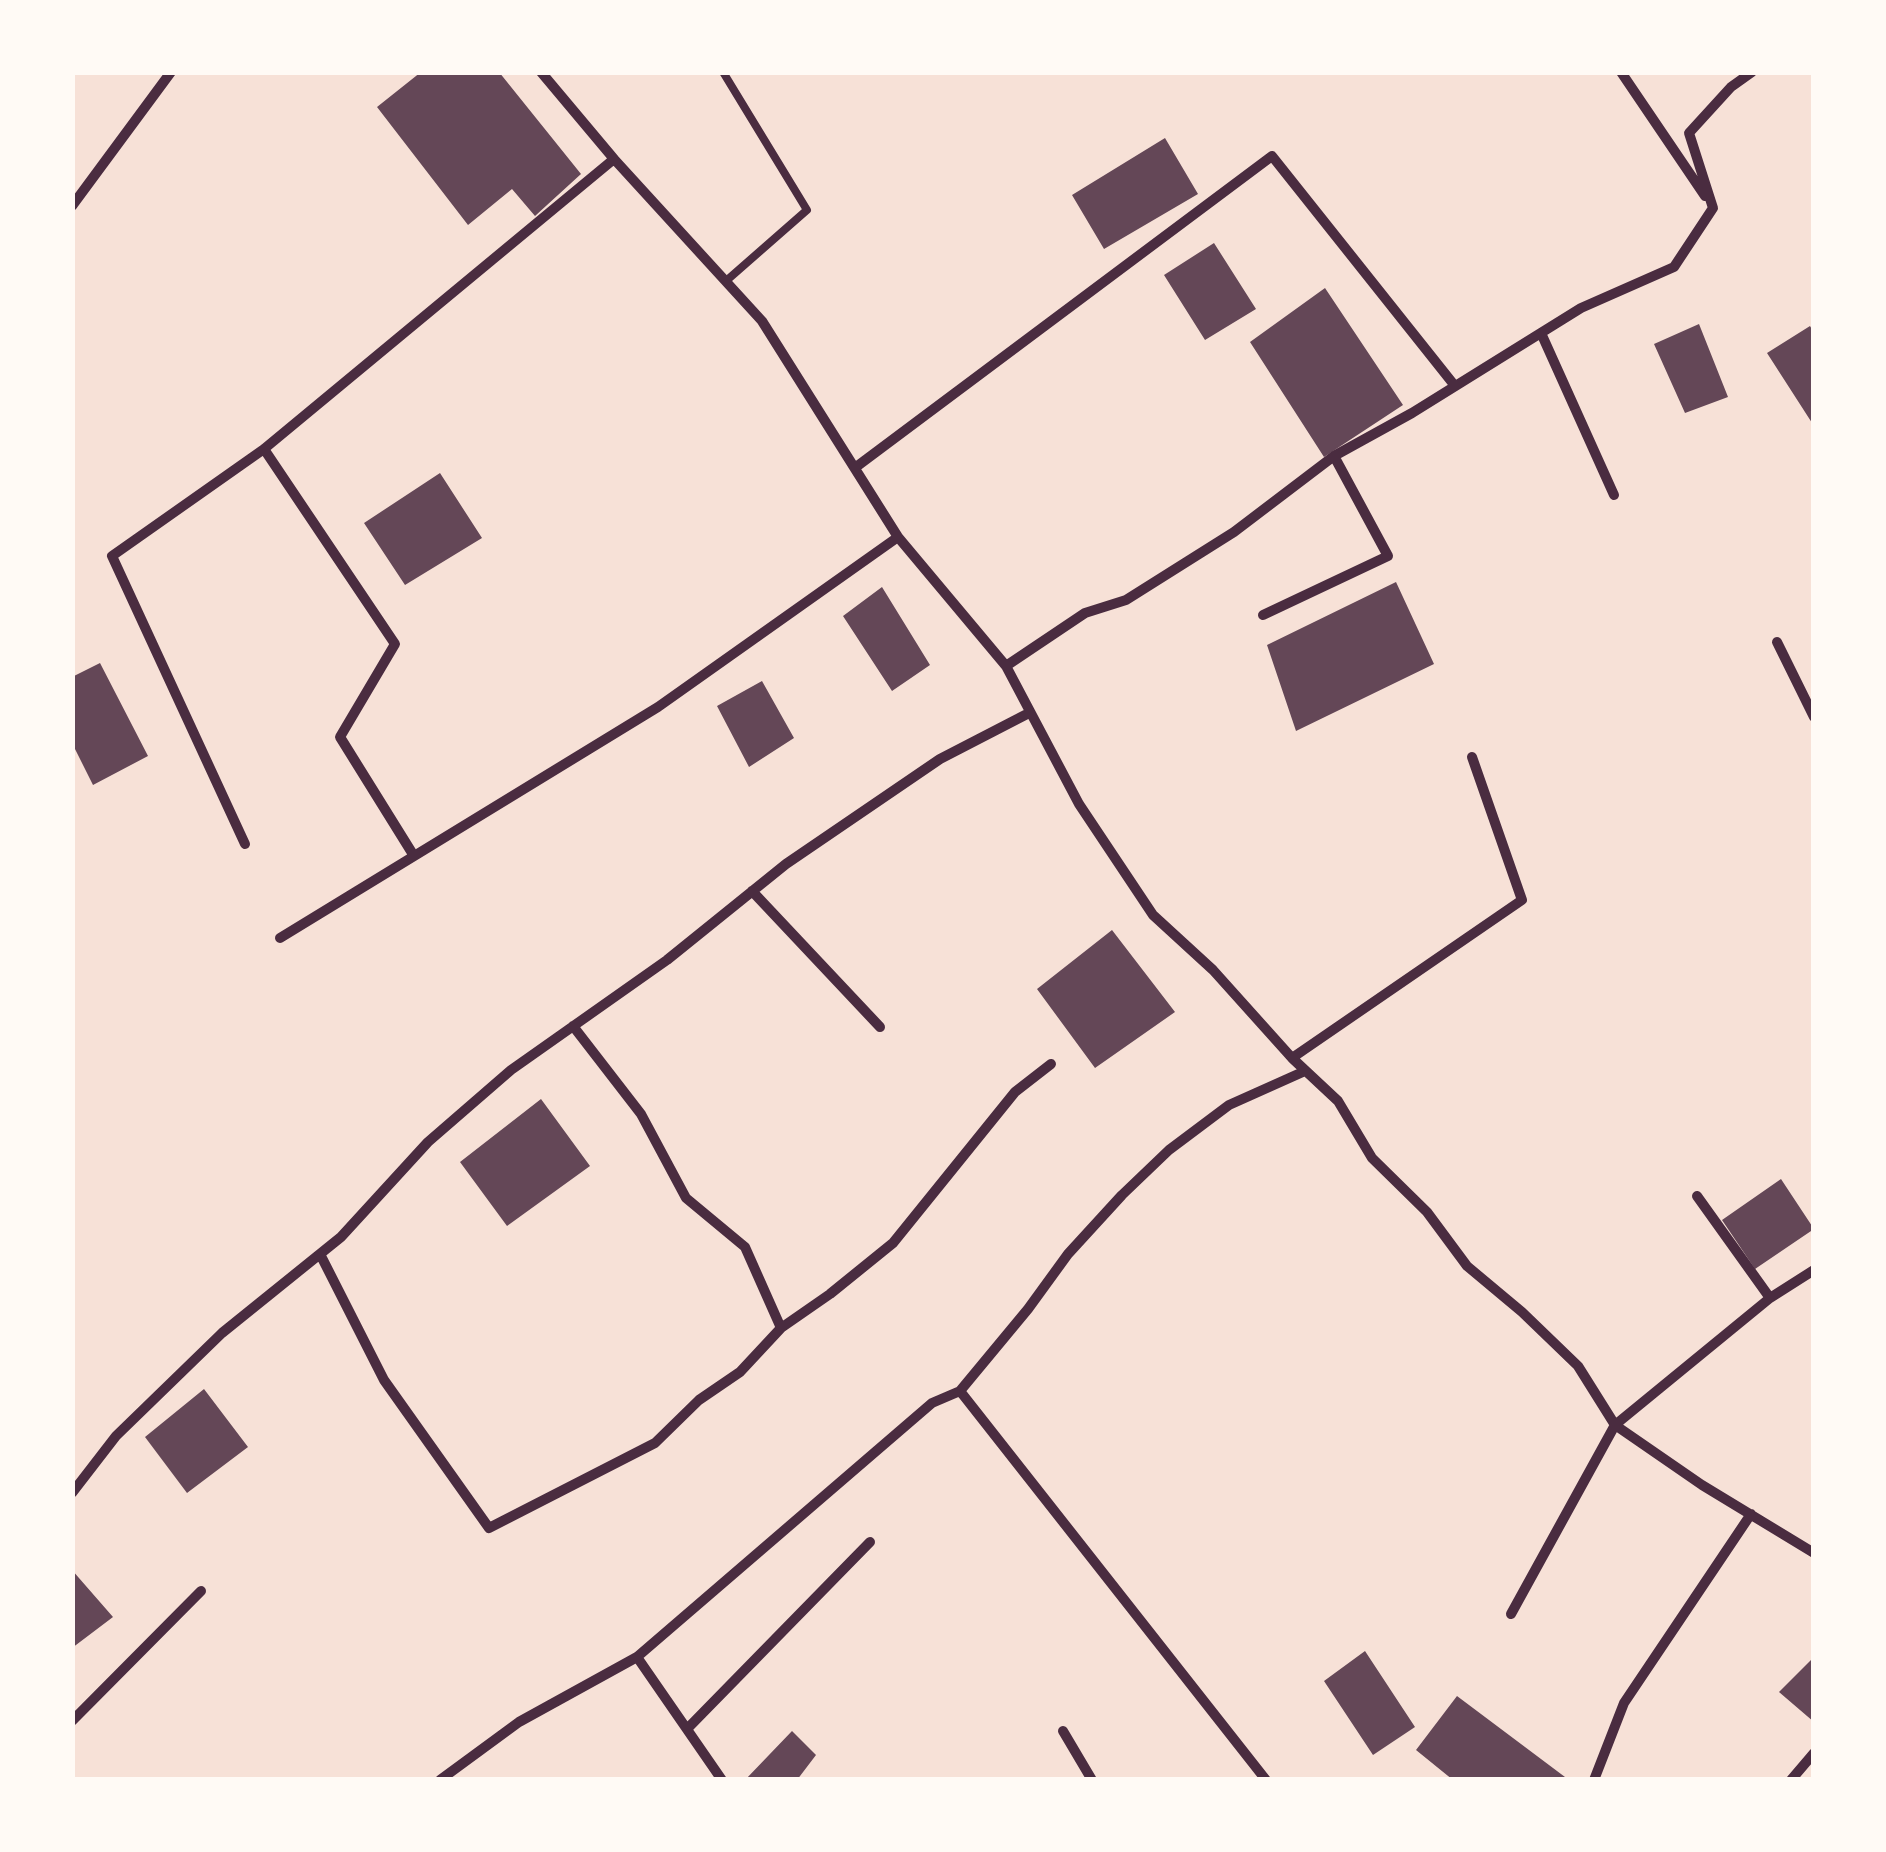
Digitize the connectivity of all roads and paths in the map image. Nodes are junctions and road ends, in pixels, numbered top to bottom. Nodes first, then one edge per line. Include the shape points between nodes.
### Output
1 (171, 72) edge
2 (541, 72) edge
3 (722, 72) edge
4 (1621, 72) edge
5 (1752, 72) edge
6 (614, 160) junction
7 (72, 206) edge
8 (1713, 208) junction
9 (726, 281) junction
10 (1541, 333) junction
11 (1455, 386) junction
12 (264, 449) junction
13 (1334, 456) junction
14 (856, 467) junction
15 (1614, 495) dead end
16 (898, 537) junction
17 (1263, 615) dead end
18 (1777, 642) dead end
19 (1006, 666) junction
20 (1028, 713) junction
21 (1814, 717) edge
22 (1472, 757) dead end
23 (245, 844) dead end
24 (414, 856) junction
25 (752, 892) junction
26 (280, 938) dead end
27 (572, 1026) junction
28 (880, 1027) dead end
29 (1292, 1058) junction
30 (1051, 1064) dead end
31 (1305, 1071) junction
32 (1697, 1196) dead end
33 (320, 1254) junction
34 (1814, 1270) edge
35 (1770, 1298) junction
36 (781, 1328) junction
37 (960, 1391) junction
38 (1616, 1425) junction
39 (75, 1486) edge
40 (1751, 1514) junction
41 (870, 1542) dead end
42 (1814, 1552) edge
43 (200, 1591) dead end
44 (1512, 1614) dead end
45 (638, 1656) junction
46 (72, 1721) edge
47 (688, 1729) junction
48 (1064, 1731) dead end
49 (1814, 1753) edge
50 (440, 1780) edge
51 (722, 1780) edge
52 (1092, 1780) edge
53 (1266, 1780) edge
54 (1594, 1780) edge
55 (1792, 1780) edge

1 - 7 street
2 - 6 street
3 - 9 lane via 808,210
4 - 8 street
5 - 8 street via 1689,133
6 - 9 street
6 - 12 street
8 - 10 street via 1674,267
9 - 14 street via 762,322
10 - 11 street
10 - 15 street
11 - 13 street
11 - 14 street via 1272,156
12 - 23 street via 112,556
12 - 24 street via 395,644 340,737
13 - 17 street via 1388,556
13 - 19 street via 1218,542 1126,600 1085,613
14 - 16 street
16 - 19 street
16 - 24 street via 658,707
18 - 21 street
19 - 20 street
20 - 25 street via 940,759
20 - 29 street via 1153,915
22 - 29 street via 1522,900
24 - 26 street
25 - 27 street
25 - 28 street
27 - 33 street via 428,1142
27 - 36 street via 642,1114 686,1198 745,1247
29 - 31 street
30 - 36 street via 1015,1092 893,1242
31 - 37 street via 1229,1105 1169,1150 1068,1254
31 - 38 street via 1338,1101 1372,1158 1427,1212 1467,1266 1578,1366
32 - 35 street
33 - 36 street via 384,1380 489,1528 655,1443
33 - 39 street via 222,1333 116,1436
34 - 35 street
35 - 38 street
37 - 45 street via 932,1403
37 - 53 street
38 - 40 street
38 - 44 street
40 - 42 street
40 - 54 street via 1624,1703
41 - 47 street
43 - 46 street
45 - 47 street
45 - 50 street via 520,1722
47 - 51 street
48 - 52 street
49 - 55 street

